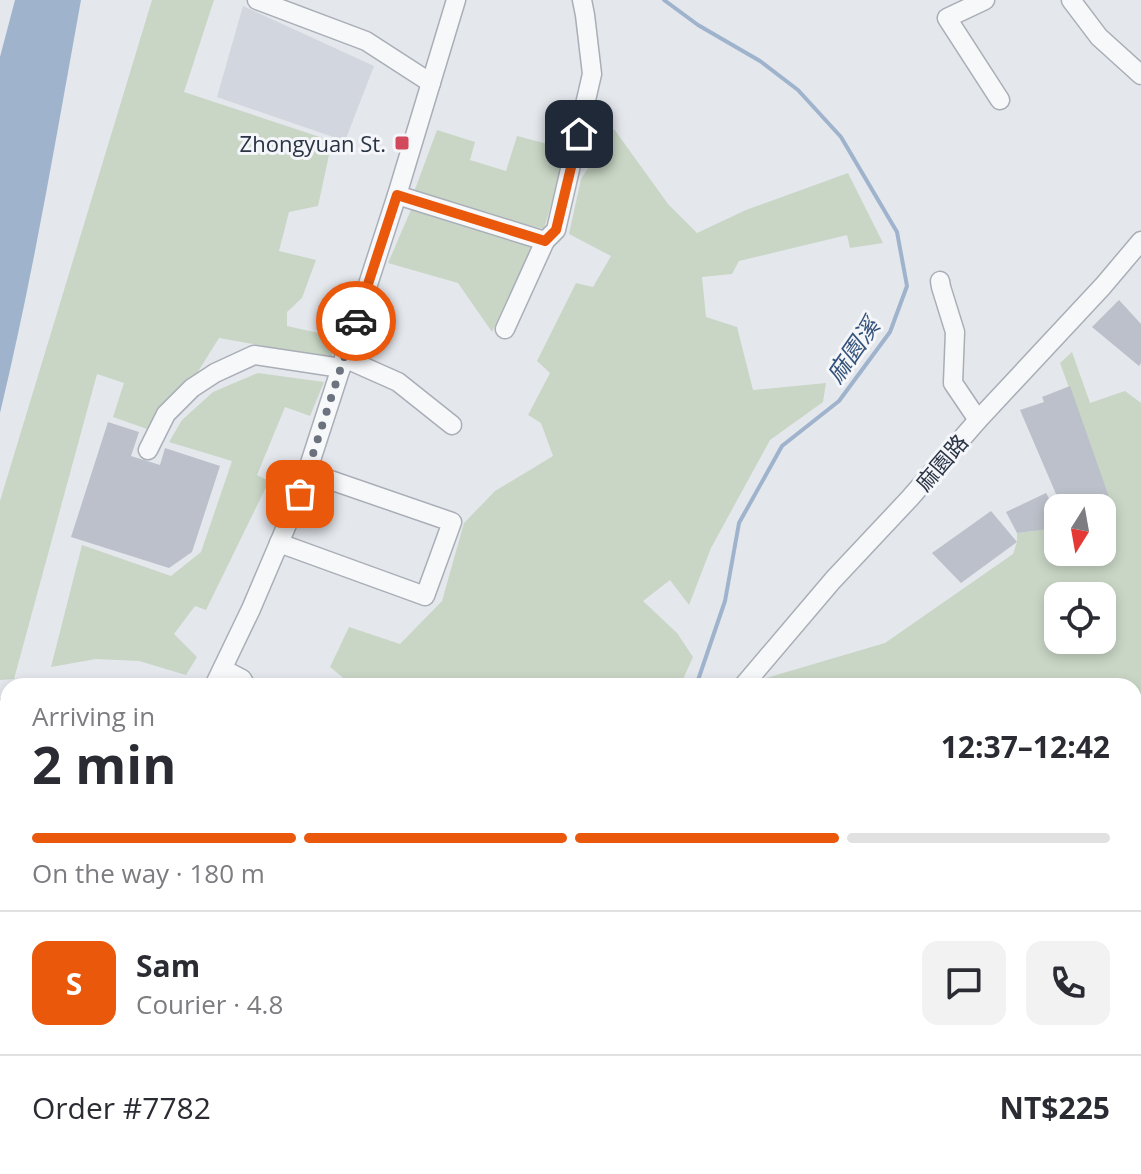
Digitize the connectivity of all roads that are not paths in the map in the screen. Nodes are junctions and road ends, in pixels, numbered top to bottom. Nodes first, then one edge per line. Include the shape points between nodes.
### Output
1 (257, 0) edge
2 (456, 0) edge
3 (582, 0) edge
4 (985, 0) edge
5 (1071, 0) edge
6 (1141, 75) edge
7 (431, 83) junction
8 (1000, 100) dead end
9 (397, 195) junction
10 (545, 241) junction
11 (1141, 241) edge
12 (940, 281) dead end
13 (505, 329) dead end
14 (342, 363) junction
15 (978, 420) junction
16 (452, 425) dead end
17 (148, 450) dead end
18 (307, 472) junction
19 (279, 543) junction
20 (225, 665) junction
21 (218, 678) edge
22 (241, 678) edge
23 (750, 678) edge

1 - 7 street via 366,41
2 - 7 street
3 - 10 street via 592,74 556,230
4 - 8 street via 947,18
5 - 6 street via 1099,37
7 - 9 street
9 - 10 street
9 - 14 street
10 - 13 street
11 - 15 street, 麻園路
12 - 15 street via 955,332 953,383
14 - 16 street via 398,382
14 - 17 street via 254,355 192,388 166,414
14 - 18 street
15 - 23 street, 麻園路
18 - 19 street
18 - 19 street via 452,522 425,596
19 - 20 street
20 - 21 street
20 - 22 street

